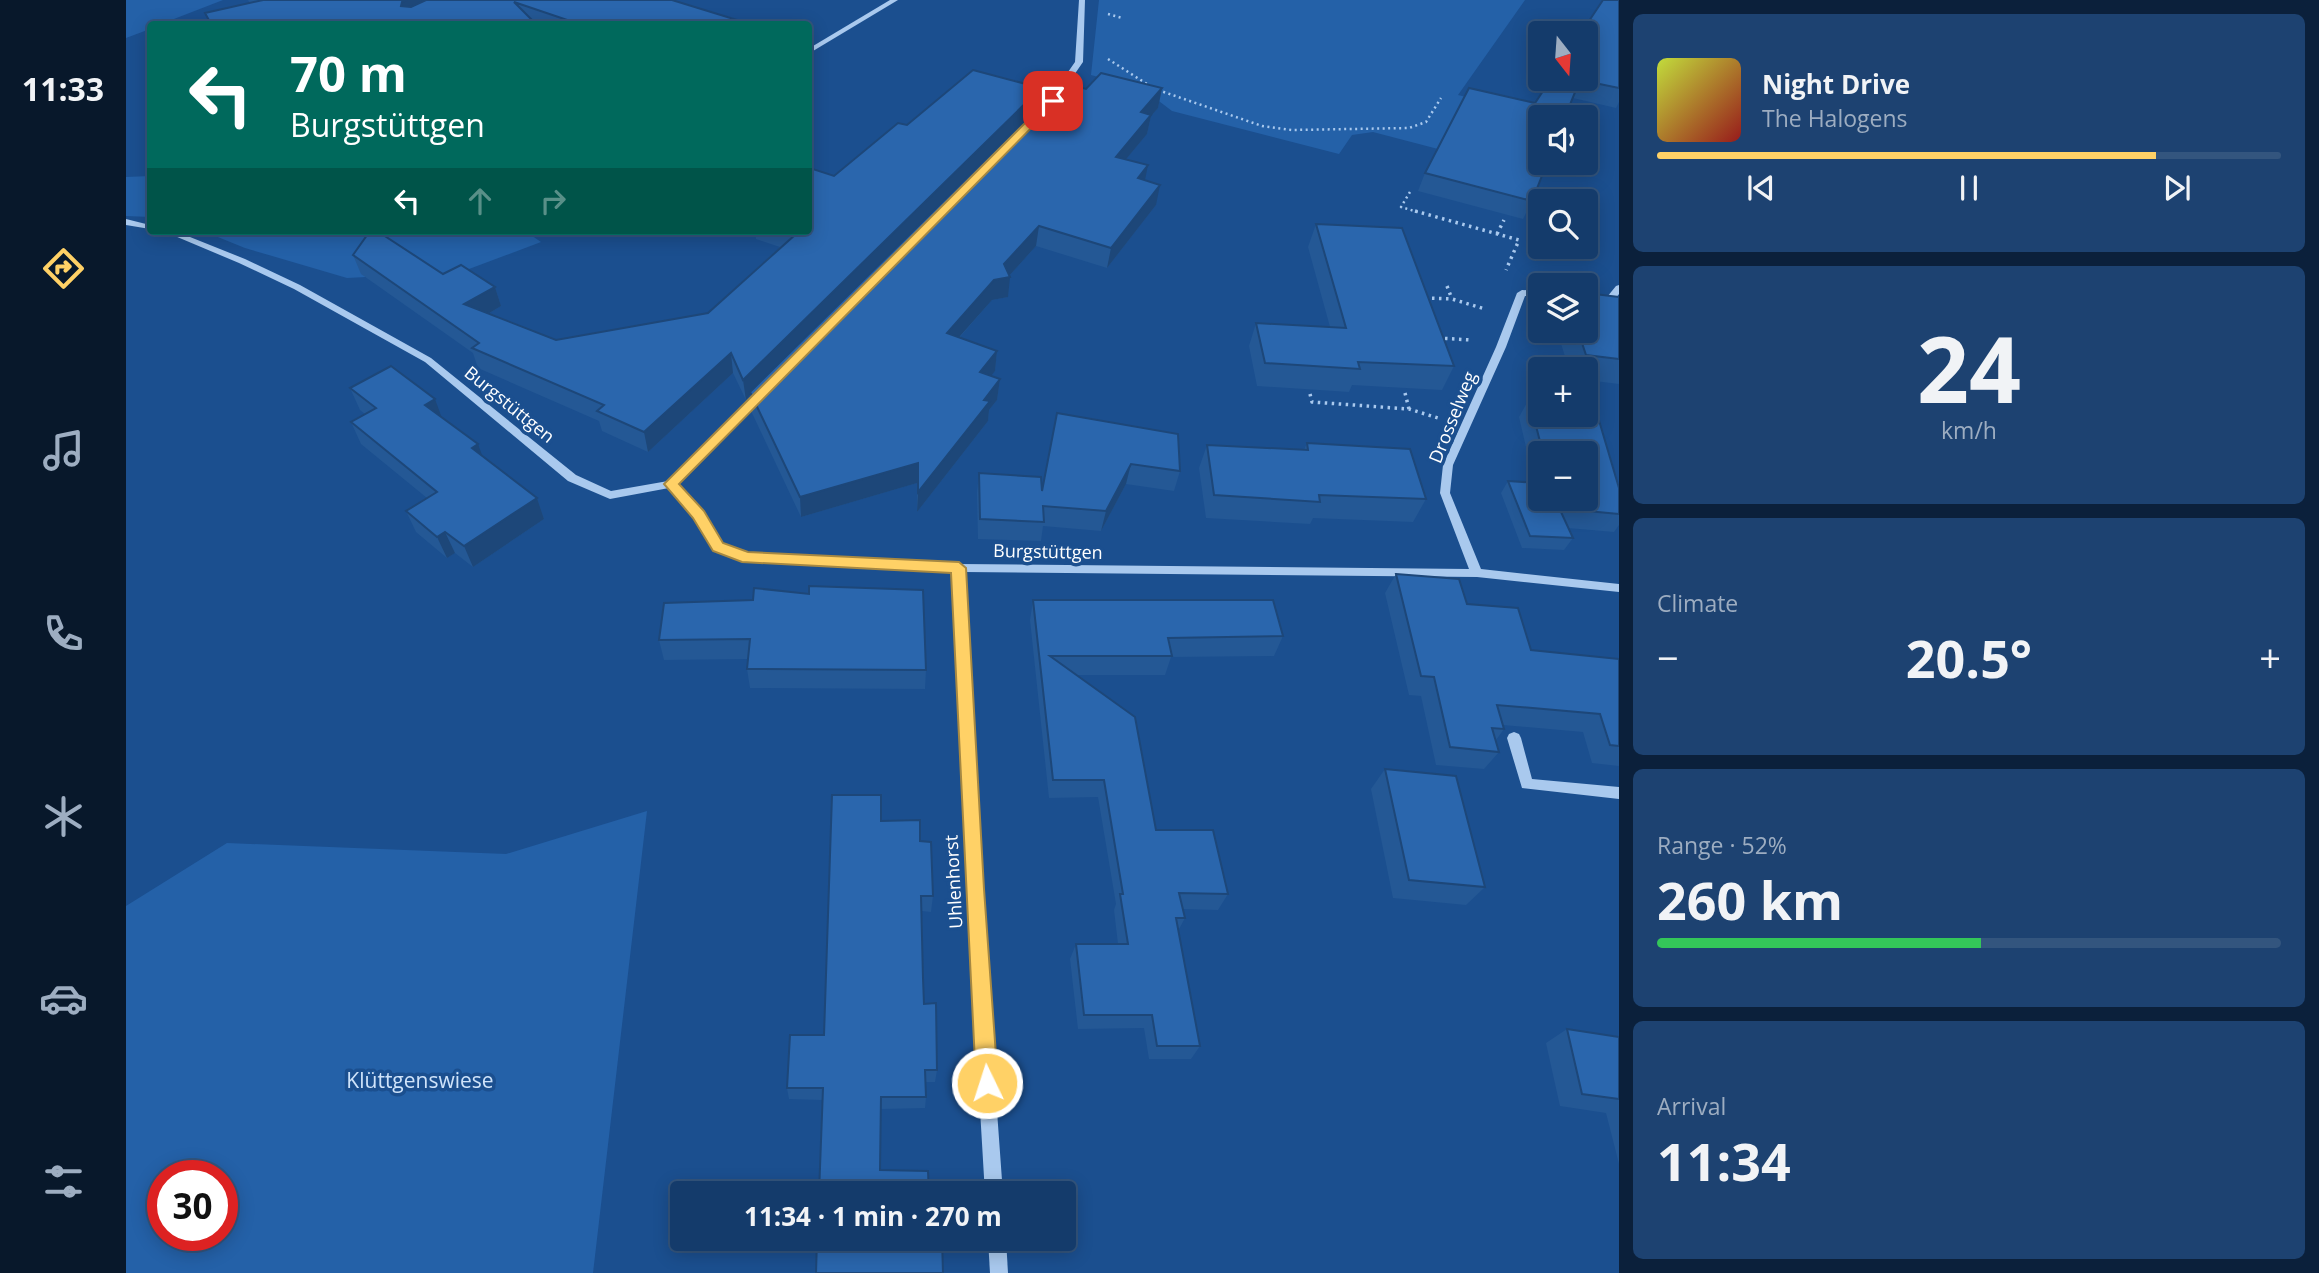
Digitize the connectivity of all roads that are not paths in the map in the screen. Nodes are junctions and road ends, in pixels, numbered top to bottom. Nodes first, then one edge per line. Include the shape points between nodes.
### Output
1 (895, 0) edge
2 (1081, 4) edge
3 (812, 50) edge
4 (1044, 110) edge
5 (126, 222) edge
6 (147, 226) edge
7 (177, 235) edge
8 (1619, 288) edge
9 (1528, 293) edge
10 (1598, 299) edge
11 (767, 387) edge
12 (671, 484) junction
13 (959, 568) junction
14 (1478, 573) junction
15 (1619, 587) edge
16 (1514, 738) dead end
17 (1619, 793) edge
18 (993, 1181) edge
19 (998, 1251) edge
20 (999, 1273) edge

1 - 3 street
2 - 4 street via 1079,62
5 - 6 street
7 - 12 street, Burgstüttgen via 297,287 428,360 572,478 610,495
8 - 10 street via 1610,300
9 - 14 street, Drosselweg via 1522,293 1448,465 1446,493
11 - 12 street
12 - 13 street, Burgstüttgen via 698,514 718,547 748,558
13 - 14 street, Burgstüttgen
13 - 18 street, Uhlenhorst
14 - 15 street, Burgstüttgen
16 - 17 street via 1527,784
19 - 20 street

